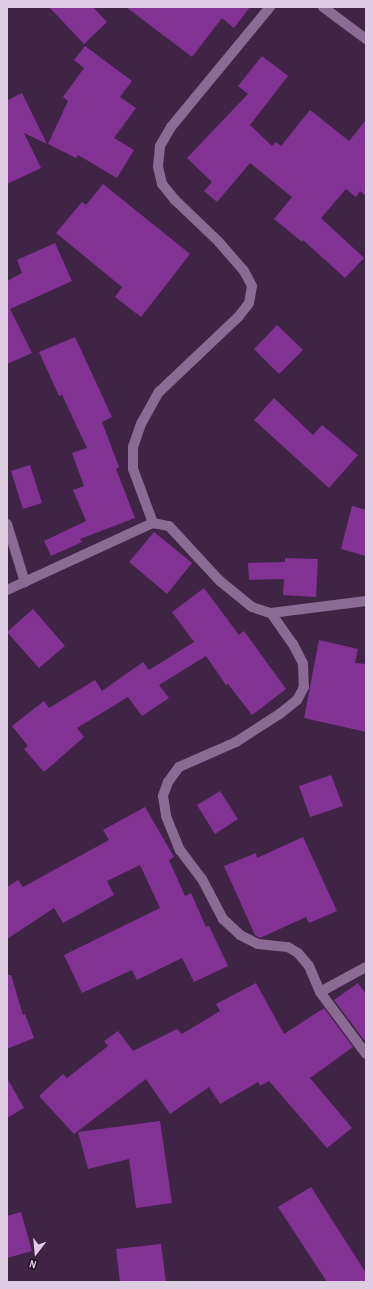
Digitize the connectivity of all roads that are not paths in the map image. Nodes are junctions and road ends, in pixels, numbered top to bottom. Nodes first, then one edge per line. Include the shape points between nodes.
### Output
1 (270, 7) edge
2 (323, 7) edge
3 (366, 39) edge
4 (153, 523) junction
5 (7, 524) edge
6 (25, 582) junction
7 (7, 590) edge
8 (366, 601) edge
9 (271, 612) junction
10 (366, 967) edge
11 (320, 992) junction
12 (366, 1054) edge

1 - 4 street via 171,126 160,146 158,166 162,184 174,200 220,242 244,271 252,286 249,303 239,316 159,392 141,424 132,447 133,469
2 - 3 street
4 - 6 street
4 - 9 street via 169,526 220,580 252,607
5 - 6 street
6 - 7 street
8 - 9 street
9 - 11 street via 303,664 304,687 297,700 236,742 179,767 168,782 163,796 166,816 180,850 202,879 224,920 240,935 258,944 288,947 298,953 309,966
10 - 11 street
11 - 12 street

